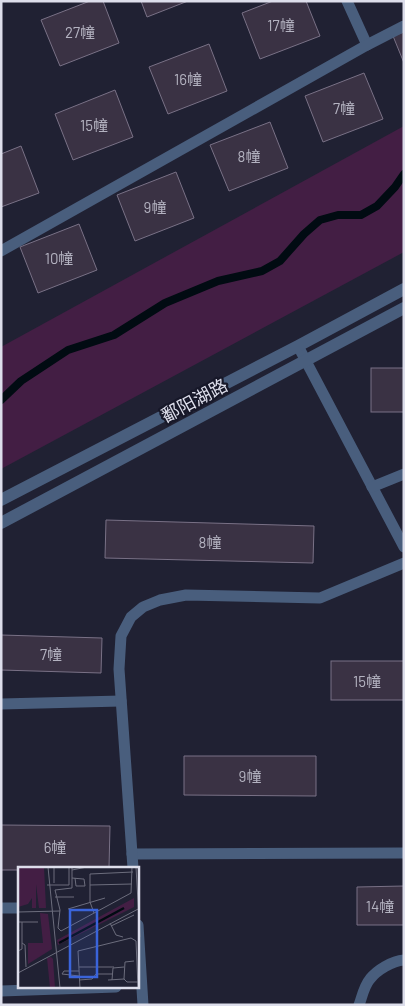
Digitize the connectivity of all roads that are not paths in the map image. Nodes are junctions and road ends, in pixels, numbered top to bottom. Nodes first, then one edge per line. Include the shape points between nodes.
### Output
1 (347, 1) edge
2 (404, 26) edge
3 (367, 45) junction
4 (1, 250) edge
5 (404, 289) edge
6 (404, 308) edge
7 (298, 346) junction
8 (306, 361) junction
9 (404, 474) edge
10 (372, 487) junction
11 (1, 500) edge
12 (1, 523) edge
13 (404, 547) edge
14 (404, 563) edge
15 (121, 701) junction
16 (1, 704) edge
17 (404, 853) edge
18 (132, 854) junction
19 (133, 867) edge
20 (1, 908) edge
21 (18, 908) edge
22 (139, 956) edge
23 (404, 960) edge
24 (140, 986) edge
25 (87, 988) edge
26 (1, 991) edge
27 (143, 1005) edge
28 (359, 1005) edge

1 - 3 lane
2 - 3 lane
3 - 4 lane
5 - 7 street, 鄱阳湖路
6 - 8 street, 鄱阳湖路
7 - 8 lane
7 - 11 street, 鄱阳湖路
8 - 10 lane
8 - 12 street, 鄱阳湖路
9 - 10 lane
10 - 13 lane
14 - 15 lane via 320,598 186,595 143,607 131,617 121,636
15 - 16 lane
15 - 18 lane
17 - 18 lane
18 - 19 lane
20 - 21 lane
22 - 24 lane
23 - 28 lane via 369,980
24 - 27 lane
25 - 26 lane

